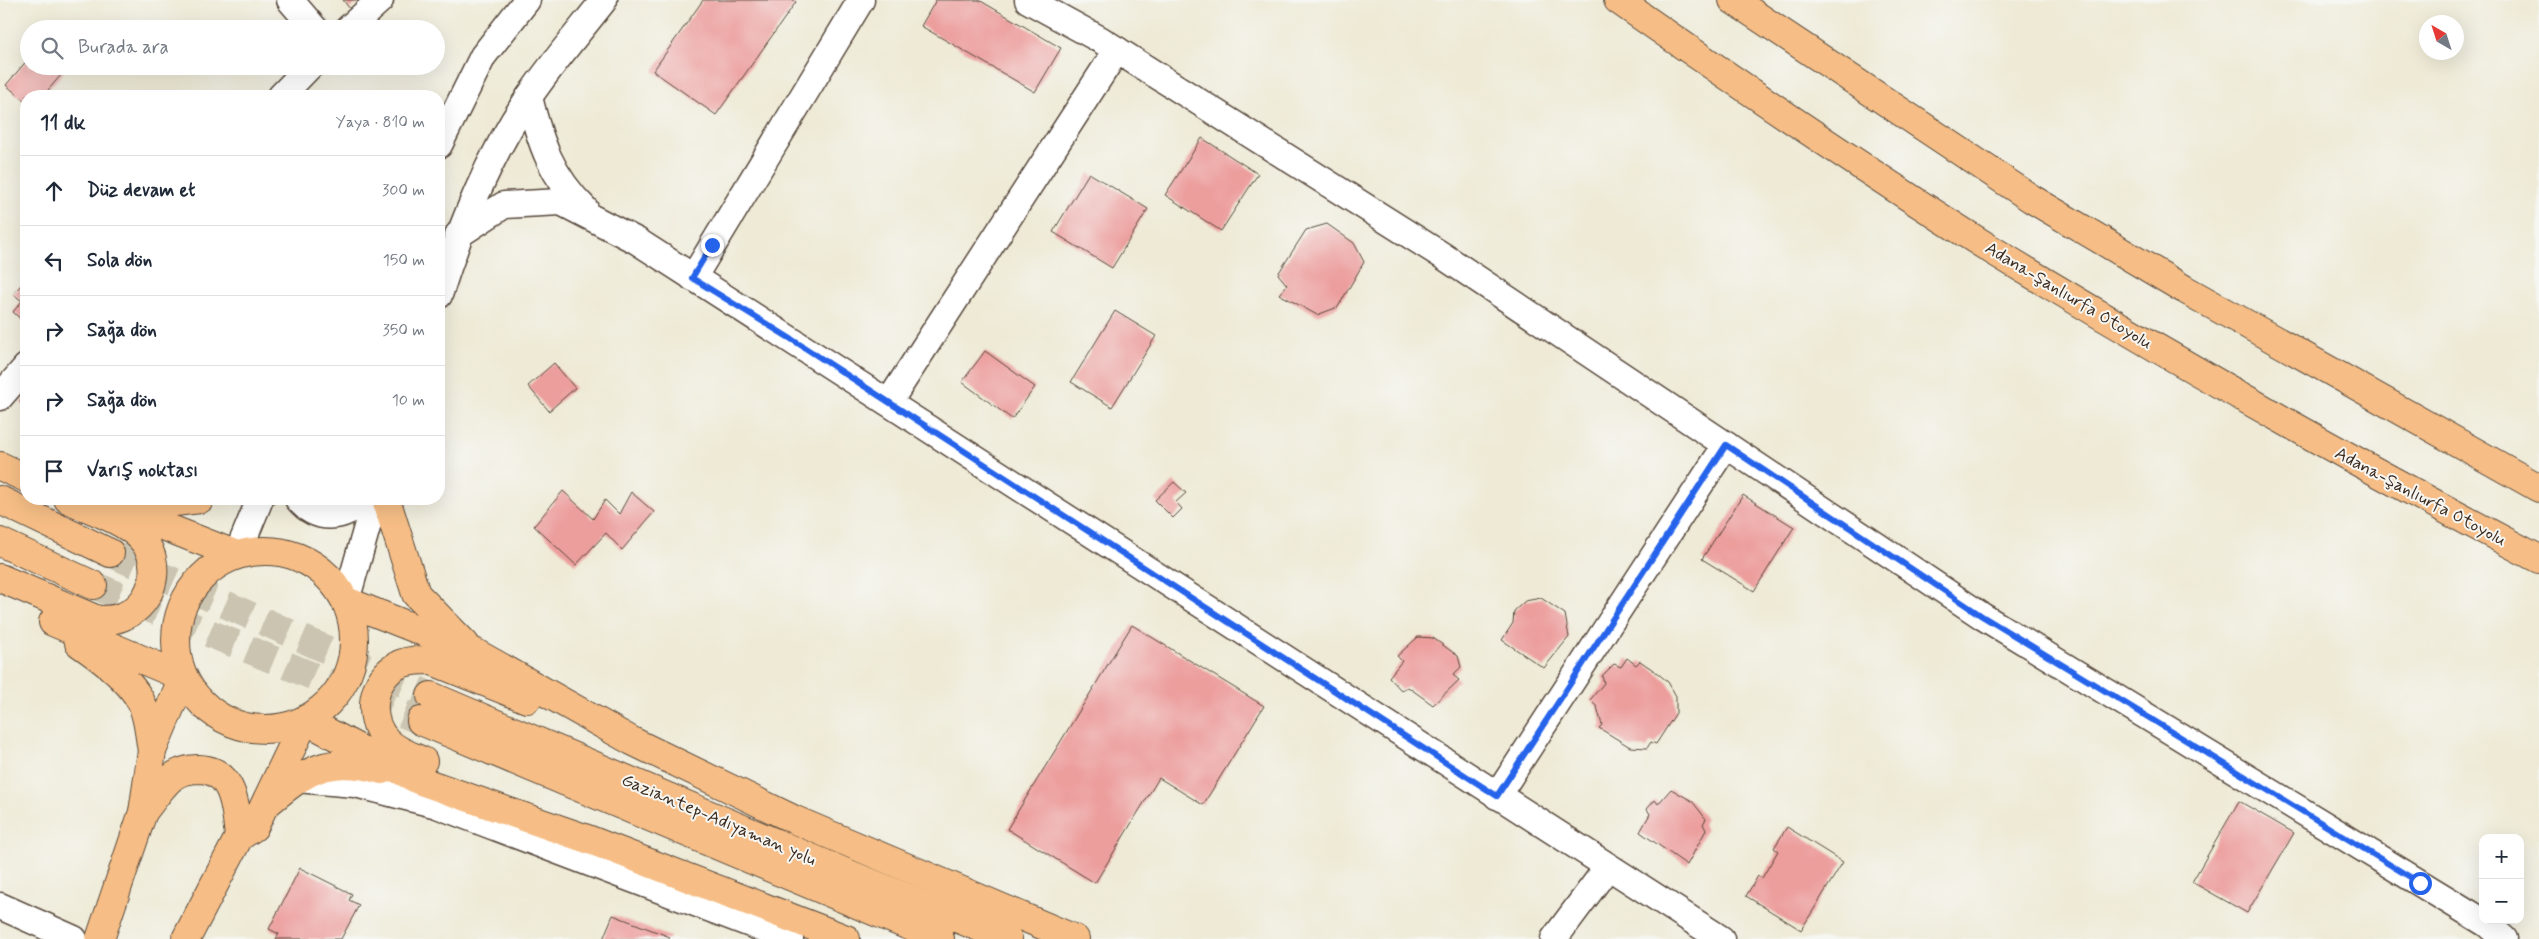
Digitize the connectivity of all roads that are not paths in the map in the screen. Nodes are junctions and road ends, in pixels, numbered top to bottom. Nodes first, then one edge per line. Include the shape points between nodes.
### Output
1 (290, 0) edge
2 (380, 0) edge
3 (527, 0) edge
4 (604, 0) edge
5 (861, 0) edge
6 (1028, 0) edge
7 (1618, 0) edge
8 (1733, 0) edge
9 (307, 20) edge
10 (358, 20) edge
11 (1117, 50) junction
12 (301, 75) edge
13 (287, 90) edge
14 (529, 97) junction
15 (445, 133) edge
16 (592, 216) junction
17 (458, 235) junction
18 (445, 276) edge
19 (692, 278) junction
20 (20, 374) edge
21 (0, 397) edge
22 (889, 402) junction
23 (1726, 445) junction
24 (2539, 488) edge
25 (0, 500) edge
26 (80, 505) edge
27 (110, 505) edge
28 (258, 505) edge
29 (303, 505) edge
30 (356, 505) edge
31 (372, 505) edge
32 (388, 505) edge
33 (0, 542) edge
34 (110, 553) tunnel mouth
35 (237, 555) junction
36 (2539, 559) edge
37 (0, 578) edge
38 (93, 585) tunnel mouth
39 (0, 592) edge
40 (346, 601) junction
41 (45, 619) junction
42 (474, 652) junction
43 (183, 676) junction
44 (431, 696) tunnel mouth
45 (305, 720) junction
46 (421, 722) tunnel mouth
47 (632, 741) junction
48 (152, 751) junction
49 (297, 778) junction
50 (418, 780) junction
51 (1497, 796) junction
52 (265, 805) junction
53 (143, 812) junction
54 (239, 837) junction
55 (590, 840) junction
56 (1608, 868) junction
57 (0, 906) edge
58 (74, 939) edge
59 (100, 939) edge
60 (186, 939) edge
61 (790, 939) edge
62 (846, 939) edge
63 (940, 939) edge
64 (1008, 939) edge
65 (1074, 939) edge
66 (1554, 939) edge
67 (1721, 939) edge
68 (2504, 939) edge

1 - 9 street
2 - 10 street
3 - 15 street via 483,56
4 - 14 street
5 - 19 street
6 - 11 street
7 - 36 main road, Adana-Şanlıurfa Otoyolu via 1842,154 1991,249 2347,457
8 - 24 main road via 2040,204 2184,290
11 - 22 street
11 - 23 street via 1443,256
12 - 13 street
14 - 16 street via 553,171 567,192
14 - 17 street via 493,161
16 - 17 street via 561,202 504,205
16 - 19 street
17 - 18 street
19 - 22 street
20 - 21 street
22 - 51 street
23 - 51 street
23 - 68 street via 1982,616 2478,919
25 - 34 main road
26 - 37 main road via 130,529 148,548 153,560 152,587 136,609 112,620 98,620
27 - 35 main road
28 - 35 street
29 - 30 street via 317,514 331,516 345,514
31 - 40 street
32 - 42 main road via 416,594
33 - 38 main road
35 - 40 main road via 258,550 280,551 300,557 319,568
35 - 43 main road via 205,573 184,602 177,620 175,639
39 - 41 main road
40 - 42 main road
40 - 45 main road via 354,638 347,676 330,701
41 - 43 main road
41 - 48 main road via 114,671 138,698 147,721
42 - 47 main road
43 - 45 main road via 203,705 233,724 269,729
43 - 48 main road
44 - 64 main road, Gaziantep-Adıyaman yolu
45 - 50 main road
45 - 52 main road
46 - 63 main road, Gaziantep-Adıyaman yolu
47 - 55 main road via 430,660 414,660 399,665 377,688 374,716 387,741 399,750
47 - 65 main road via 795,820
48 - 53 main road
49 - 50 main road via 327,764 347,763
49 - 52 main road
49 - 61 street via 355,784 437,805
50 - 55 main road
51 - 56 street
52 - 54 main road via 254,827
53 - 54 main road via 171,778 188,769 208,769 225,780 234,797
53 - 59 main road
54 - 60 main road
55 - 62 main road
56 - 66 street
56 - 67 street
57 - 58 street

